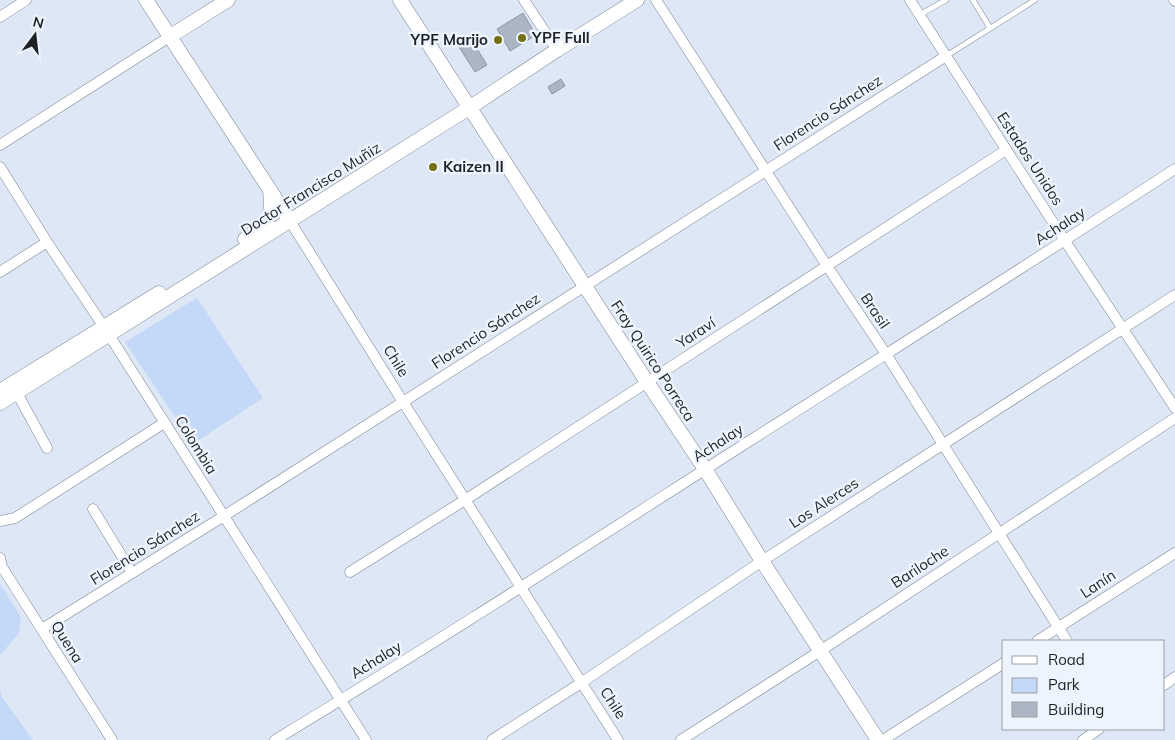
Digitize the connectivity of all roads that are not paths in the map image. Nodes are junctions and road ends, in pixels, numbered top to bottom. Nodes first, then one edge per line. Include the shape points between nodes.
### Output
1 (26, 0) edge
2 (146, 0) edge
3 (228, 0) edge
4 (400, 0) edge
5 (524, 0) edge
6 (637, 0) edge
7 (656, 0) edge
8 (910, 0) edge
9 (946, 0) edge
10 (973, 0) edge
11 (1035, 0) edge
12 (919, 14) junction
13 (0, 17) edge
14 (990, 28) junction
15 (169, 37) junction
16 (557, 50) junction
17 (946, 56) junction
18 (469, 108) junction
19 (0, 145) edge
20 (1006, 150) junction
21 (0, 167) edge
22 (1175, 169) edge
23 (766, 171) junction
24 (270, 190) junction
25 (290, 221) junction
26 (1065, 241) junction
27 (48, 242) junction
28 (827, 266) junction
29 (0, 272) edge
30 (585, 286) junction
31 (1175, 295) edge
32 (1123, 329) junction
33 (107, 331) junction
34 (886, 354) junction
35 (647, 382) junction
36 (0, 392) edge
37 (17, 393) junction
38 (403, 402) junction
39 (0, 404) edge
40 (1175, 408) edge
41 (1175, 418) edge
42 (164, 422) junction
43 (943, 445) junction
44 (47, 448) dead end
45 (705, 469) junction
46 (465, 500) junction
47 (93, 509) dead end
48 (224, 516) junction
49 (0, 521) edge
50 (998, 534) junction
51 (1175, 553) edge
52 (0, 558) edge
53 (762, 561) junction
54 (350, 572) dead end
55 (132, 573) junction
56 (521, 588) junction
57 (1058, 628) junction
58 (42, 629) junction
59 (1039, 640) edge
60 (1066, 640) edge
61 (820, 651) junction
62 (1002, 664) edge
63 (581, 682) junction
64 (341, 700) junction
65 (1098, 730) edge
66 (112, 740) edge
67 (275, 740) edge
68 (366, 740) edge
69 (492, 740) edge
70 (618, 740) edge
71 (681, 740) edge
72 (878, 740) edge
73 (883, 740) edge
74 (1083, 740) edge

1 - 13 street
2 - 15 main road, Chile
3 - 15 main road
4 - 18 main road, Fray Quirico Porreca
5 - 16 street
6 - 16 main road, Doctor Francisco Muñiz
7 - 23 street, Brasil
8 - 12 street, Estados Unidos
9 - 12 lane
10 - 14 lane
11 - 14 lane
12 - 17 street, Estados Unidos
14 - 17 lane
15 - 19 street
15 - 24 main road, Chile
16 - 18 main road, Doctor Francisco Muñiz
17 - 20 street, Estados Unidos
17 - 23 street, Florencio Sánchez
18 - 25 main road, Doctor Francisco Muñiz
18 - 30 main road, Fray Quirico Porreca
20 - 26 street, Estados Unidos
20 - 28 street, Yaraví
21 - 27 street, Colombia
22 - 26 street, Achalay
23 - 28 street, Brasil
23 - 30 street, Florencio Sánchez
24 - 25 main road, Chile
24 - 33 main road, Doctor Francisco Muñiz via 272,206 268,221 256,232
25 - 33 main road, Doctor Francisco Muñiz
25 - 38 street, Chile
26 - 32 street, Estados Unidos
26 - 34 street, Achalay
27 - 29 street
27 - 33 street, Colombia
28 - 34 street, Brasil
28 - 35 street, Yaraví
30 - 35 main road, Fray Quirico Porreca
30 - 38 street, Florencio Sánchez
31 - 32 street, Los Alerces
32 - 40 street, Estados Unidos
32 - 43 street, Los Alerces
33 - 36 main road, Doctor Francisco Muñiz
33 - 37 main road, Doctor Francisco Muñiz
33 - 42 street, Colombia
34 - 43 street, Brasil
34 - 45 street, Achalay
35 - 45 main road, Fray Quirico Porreca
35 - 46 street, Yaraví
37 - 39 main road, Doctor Francisco Muñiz
37 - 44 street
38 - 46 street, Chile
38 - 48 street, Florencio Sánchez
41 - 50 street, Bariloche
42 - 48 street, Colombia
42 - 49 street via 15,518
43 - 50 street, Brasil
43 - 53 street, Los Alerces
45 - 53 main road, Fray Quirico Porreca
45 - 56 street, Achalay
46 - 54 street, Yaraví
46 - 56 street, Chile
47 - 55 street
48 - 55 street, Florencio Sánchez
48 - 64 street, Colombia
50 - 57 street, Brasil
50 - 61 street, Bariloche
51 - 57 street, Lanín
52 - 58 street, Quena via 2,567
53 - 61 main road, Fray Quirico Porreca
53 - 63 street, Los Alerces
55 - 58 street, Florencio Sánchez
56 - 63 street, Chile
56 - 64 street, Achalay
57 - 59 street, Lanín
57 - 60 street, Brasil
58 - 66 street, Quena
61 - 71 street, Bariloche
61 - 72 main road, Fray Quirico Porreca
62 - 73 street
63 - 69 street, Los Alerces
63 - 70 street, Chile
64 - 67 street, Achalay
64 - 68 street, Colombia
65 - 74 street

